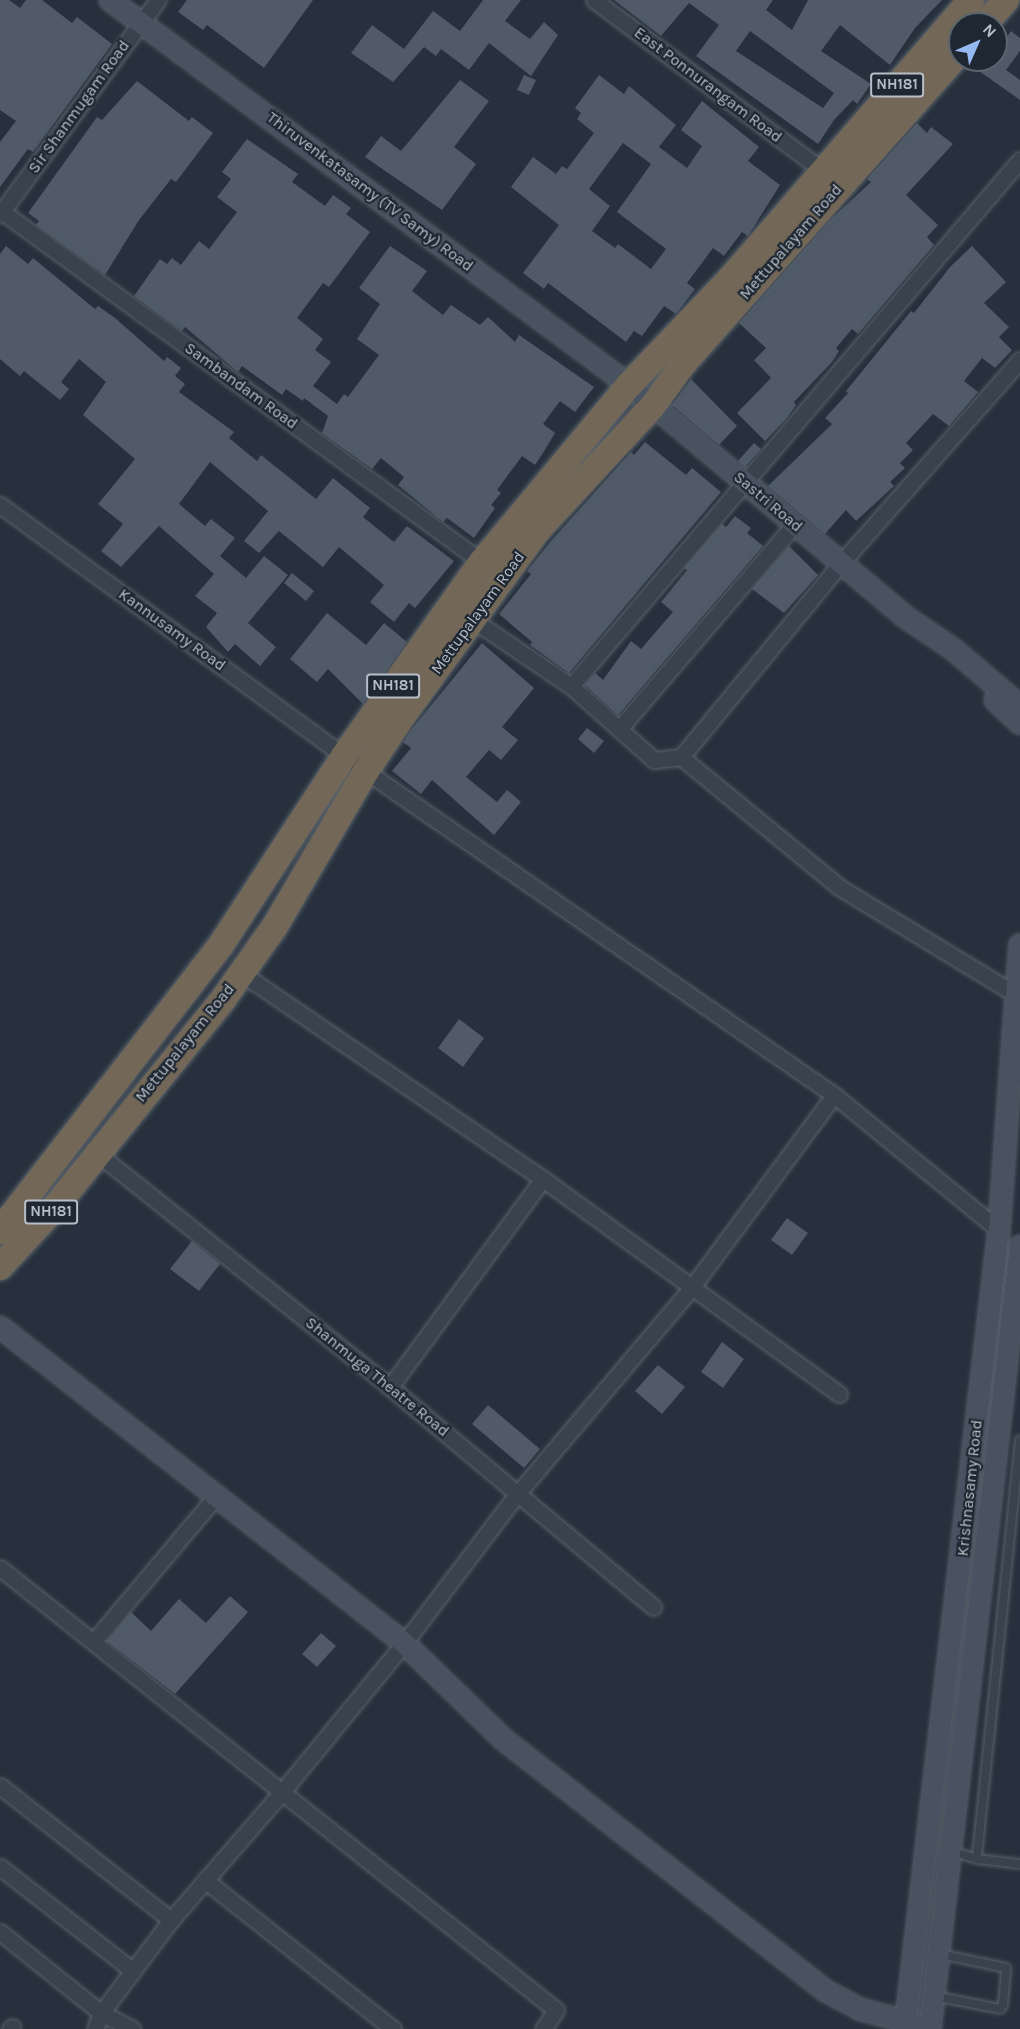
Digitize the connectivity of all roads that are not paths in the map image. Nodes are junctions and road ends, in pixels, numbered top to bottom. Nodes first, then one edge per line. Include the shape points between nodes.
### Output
1 (110, 0) edge
2 (158, 0) edge
3 (594, 0) edge
4 (971, 0) edge
5 (1006, 0) edge
6 (996, 12) edge
7 (142, 21) junction
8 (948, 66) edge
9 (1020, 160) edge
10 (823, 171) junction
11 (1, 212) edge
12 (1020, 360) edge
13 (629, 385) junction
14 (651, 406) junction
15 (744, 481) junction
16 (0, 504) edge
17 (795, 524) junction
18 (482, 562) junction
19 (841, 563) junction
20 (907, 618) junction
21 (473, 620) junction
22 (571, 686) junction
23 (1020, 705) edge
24 (1020, 723) edge
25 (619, 729) junction
26 (344, 756) junction
27 (681, 757) junction
28 (366, 771) junction
29 (1020, 945) edge
30 (241, 973) junction
31 (1015, 994) junction
32 (834, 1095) junction
33 (97, 1153) junction
34 (543, 1179) junction
35 (999, 1230) junction
36 (0, 1231) edge
37 (1020, 1246) edge
38 (0, 1267) edge
39 (692, 1287) junction
40 (0, 1326) edge
41 (390, 1387) junction
42 (839, 1394) dead end
43 (1020, 1440) edge
44 (519, 1493) junction
45 (216, 1496) junction
46 (0, 1568) edge
47 (653, 1607) dead end
48 (94, 1641) junction
49 (404, 1643) junction
50 (0, 1786) edge
51 (281, 1793) junction
52 (950, 1850) junction
53 (976, 1859) junction
54 (1020, 1864) edge
55 (0, 1867) edge
56 (205, 1880) junction
57 (171, 1920) junction
58 (0, 1933) edge
59 (939, 1954) junction
60 (133, 1971) junction
61 (934, 1996) junction
62 (101, 2013) junction
63 (906, 2025) edge
64 (930, 2028) edge
65 (95, 2029) edge
66 (132, 2029) edge
67 (393, 2029) edge
68 (543, 2029) edge

1 - 7 main road, Thiruvenkatasamy (TV Samy) Road
2 - 7 street, Sir Shanmugam Road
3 - 10 street, East Ponnurangam Road
4 - 10 highway, NH181
5 - 6 highway
7 - 11 street, Sir Shanmugam Road
7 - 13 main road, Thiruvenkatasamy (TV Samy) Road
8 - 14 highway, Mettupalayam Road / NH181 via 683,364
9 - 15 street via 974,219
10 - 13 highway, Mettupalayam Road / NH181 via 732,277
11 - 18 street, Sambandam Road
12 - 19 street
13 - 14 main road, Sastri Road
13 - 18 highway, Mettupalayam Road / NH181
14 - 15 main road, Sastri Road
14 - 21 highway, Mettupalayam Road / NH181 via 537,531
15 - 17 main road, Sastri Road
15 - 22 street
16 - 26 street, Kannusamy Road
17 - 19 main road, Sastri Road
17 - 25 street
18 - 26 highway, Mettupalayam Road / NH181
19 - 20 main road, Sastri Road
19 - 27 street
20 - 23 main road, Sastri Road via 954,650
20 - 24 main road, Sastri Road via 929,643
21 - 22 street
21 - 28 highway, Mettupalayam Road / NH181
22 - 25 street
25 - 27 street via 654,760
26 - 28 street, Kannusamy Road
26 - 36 highway, Mettupalayam Road / NH181 via 221,945
27 - 31 street via 839,887
28 - 30 highway, Mettupalayam Road / NH181 via 275,926
28 - 32 street, Kannusamy Road
29 - 31 main road, Krishnasamy Road
30 - 33 highway, Mettupalayam Road / NH181 via 192,1040
30 - 34 street
31 - 35 main road, Krishnasamy Road
32 - 35 street, Kannusamy Road
32 - 39 street
33 - 38 highway, Mettupalayam Road / NH181
33 - 41 street, Shanmuga Theatre Road
34 - 39 street
34 - 41 street
35 - 63 main road, Krishnasamy Road
37 - 52 main road
39 - 42 street
39 - 44 street
40 - 45 main road
41 - 44 street, Shanmuga Theatre Road
43 - 53 lane
44 - 47 street, Shanmuga Theatre Road
44 - 49 street
45 - 48 street
45 - 49 main road
46 - 48 street
48 - 51 street
49 - 51 street
49 - 63 main road via 503,1739 824,1990 859,2009
50 - 57 street
51 - 56 street
51 - 68 street via 556,2010
52 - 53 lane
52 - 59 main road
53 - 54 lane
55 - 60 street
56 - 57 street
56 - 67 street
57 - 60 street
58 - 62 street
59 - 61 main road
59 - 61 lane via 1002,1965 1006,1974 1000,2009
60 - 62 street
61 - 64 main road
62 - 65 street
62 - 66 street
63 - 64 main road

